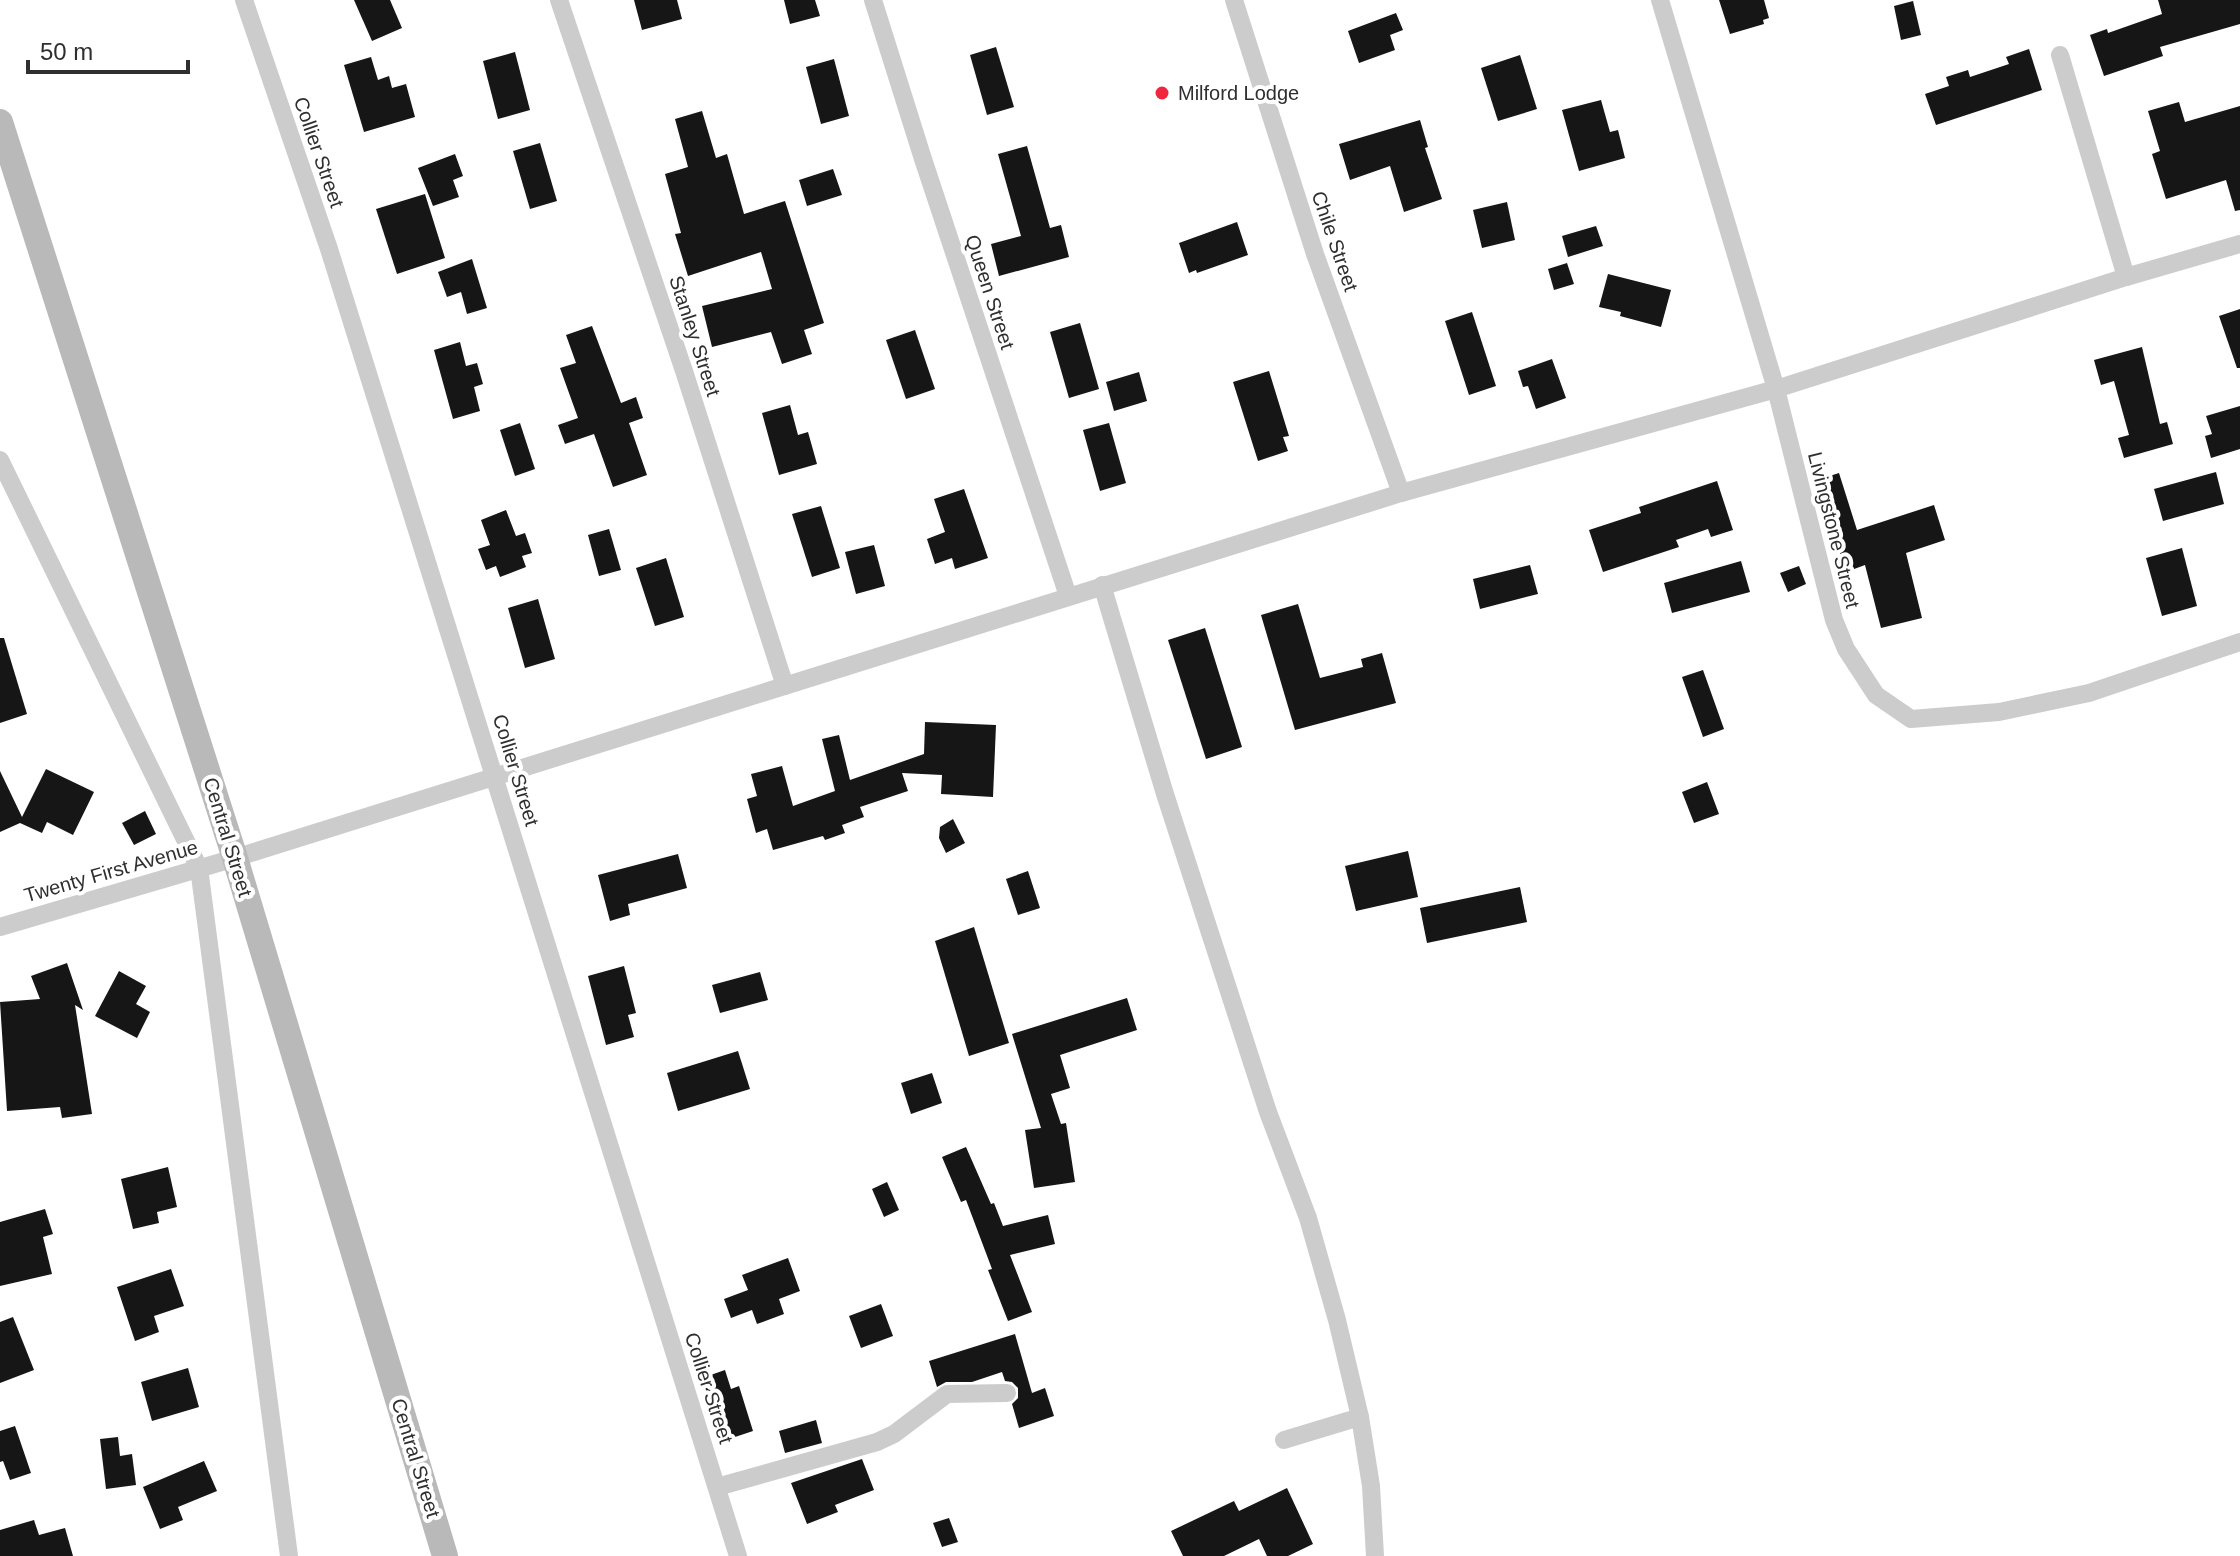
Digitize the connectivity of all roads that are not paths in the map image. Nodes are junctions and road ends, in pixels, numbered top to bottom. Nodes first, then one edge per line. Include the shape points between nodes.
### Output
1 (244, 0) edge
2 (559, 0) edge
3 (873, 0) edge
4 (1234, 0) edge
5 (1660, 0) edge
6 (2060, 55) dead end
7 (0, 122) edge
8 (2240, 244) edge
9 (2126, 277) junction
10 (1776, 389) junction
11 (0, 460) edge
12 (1401, 493) junction
13 (1102, 585) junction
14 (1068, 596) junction
15 (2240, 642) edge
16 (785, 686) junction
17 (495, 775) junction
18 (235, 858) junction
19 (199, 868) junction
20 (0, 927) edge
21 (1007, 1393) dead end
22 (1360, 1417) junction
23 (1284, 1440) dead end
24 (717, 1487) junction
25 (289, 1556) edge
26 (445, 1556) edge
27 (738, 1556) edge
28 (1375, 1556) edge

1 - 17 street, Collier Street via 329,249
2 - 16 street, Stanley Street
3 - 14 street, Queen Street
4 - 12 street, Chile Street via 1315,254
5 - 10 street, Livingstone Street
6 - 9 street
7 - 18 main road, Central Street
8 - 9 street, Twenty First Avenue
9 - 10 street, Twenty First Avenue
10 - 12 street, Twenty First Avenue
10 - 15 street, Livingstone Street via 1834,620 1876,695 1911,719 1999,712 2089,693
11 - 19 street
12 - 13 street, Twenty First Avenue
13 - 14 street, Twenty First Avenue
13 - 22 street via 1268,1112 1308,1218
14 - 16 street, Twenty First Avenue
16 - 17 street, Twenty First Avenue
17 - 18 street, Twenty First Avenue
17 - 24 street, Collier Street
18 - 19 street, Twenty First Avenue
18 - 26 main road, Central Street
19 - 20 street, Twenty First Avenue
19 - 25 street
21 - 24 street via 947,1394 877,1442
22 - 23 street
22 - 28 street
24 - 27 street, Collier Street

